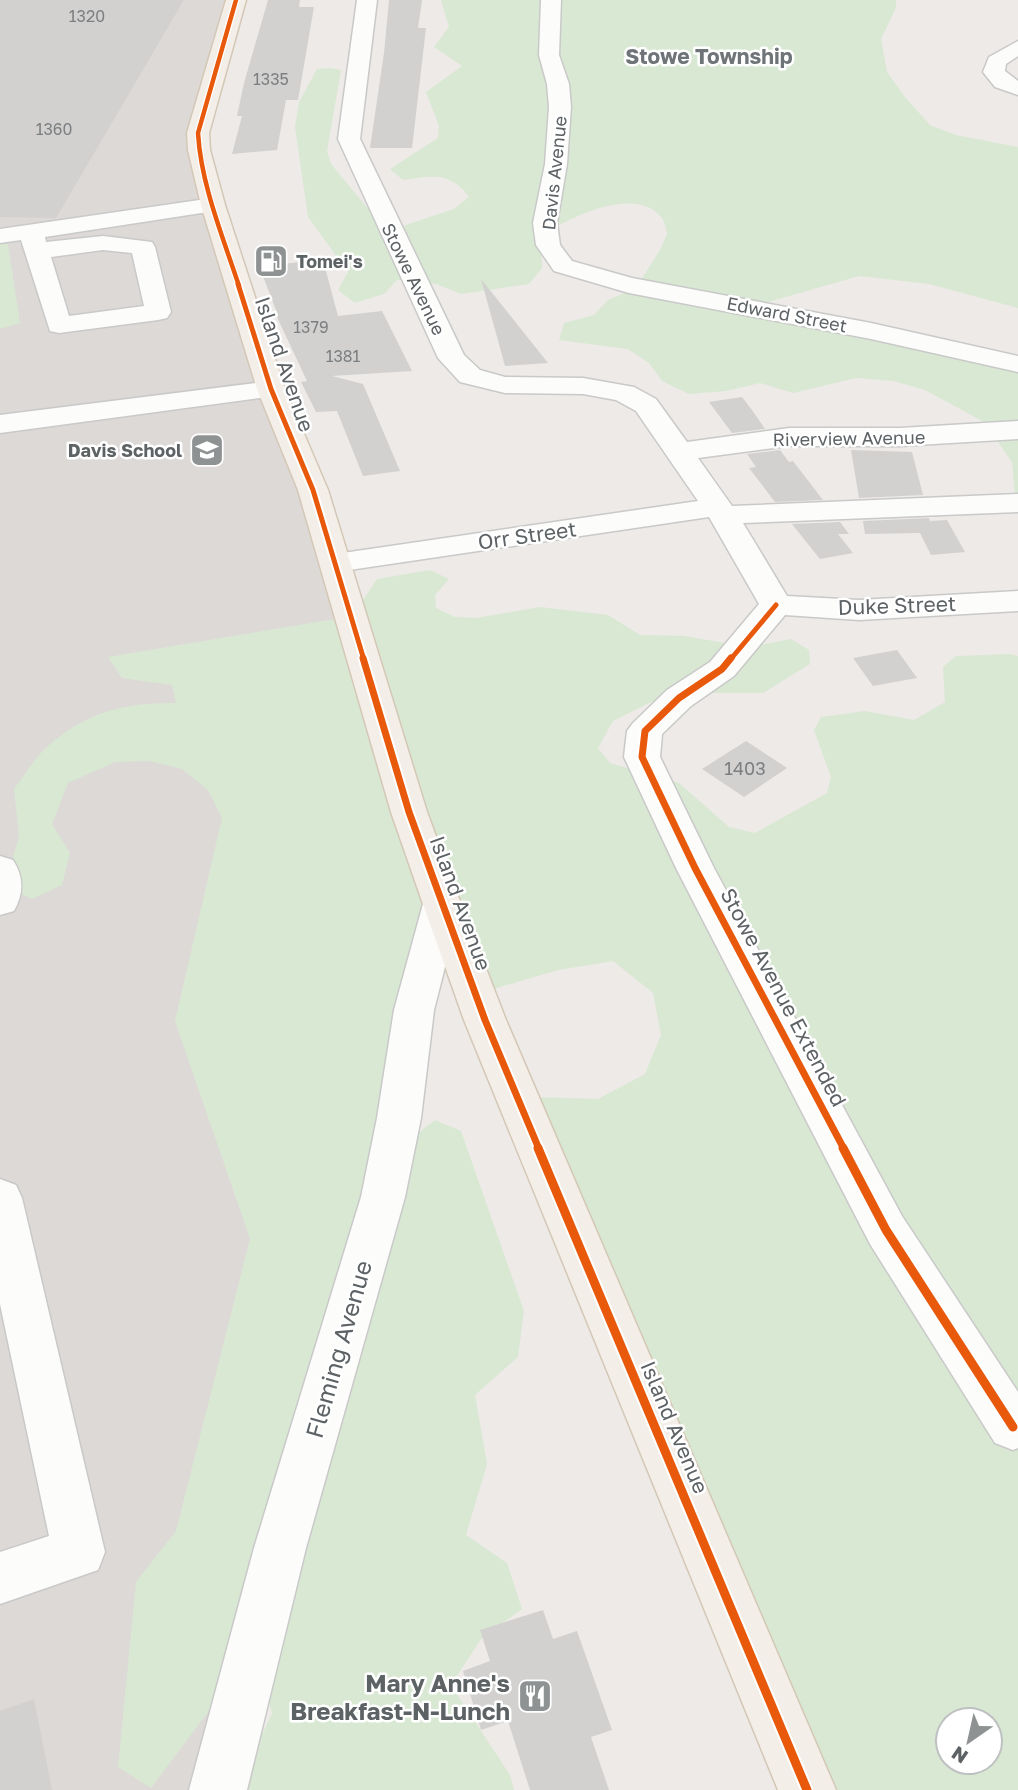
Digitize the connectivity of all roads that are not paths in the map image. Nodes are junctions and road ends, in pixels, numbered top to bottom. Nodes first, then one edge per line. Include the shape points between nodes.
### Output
1 (236, 0) edge
2 (367, 0) edge
3 (551, 0) edge
4 (1018, 47) edge
5 (1018, 89) edge
6 (213, 205) junction
7 (0, 236) edge
8 (34, 241) junction
9 (558, 261) joint
10 (1018, 364) edge
11 (271, 389) junction
12 (0, 424) edge
13 (1018, 430) edge
14 (680, 452) junction
15 (1018, 503) edge
16 (720, 511) junction
17 (336, 564) junction
18 (1018, 601) edge
19 (776, 605) junction
20 (0, 869) edge
21 (0, 901) edge
22 (442, 904) junction
23 (0, 1198) edge
24 (1013, 1427) dead end
25 (0, 1578) edge
26 (218, 1790) edge
27 (807, 1790) edge

1 - 6 main road, Island Avenue via 198,133
2 - 14 street, Stowe Avenue via 349,139 452,358 470,376 505,385 583,386 624,393 646,405
3 - 9 street, Davis Avenue via 549,55 560,107 545,223 548,245
4 - 5 street via 996,61 994,72
6 - 8 street
6 - 11 main road, Island Avenue
7 - 8 street
8 - 8 street via 58,325 158,312 143,247
9 - 10 street, Edward Street via 629,285
11 - 12 street
11 - 17 main road, Island Avenue via 313,489
13 - 14 street, Riverview Avenue via 789,437
14 - 16 street
15 - 16 street, Orr Street
16 - 17 street, Orr Street
16 - 19 street
17 - 22 main road, Island Avenue via 409,811
18 - 19 street, Duke Street via 859,610
19 - 24 street, Stowe Avenue Extended via 722,668 678,698 645,731 642,757 695,868 886,1230
20 - 21 street via 4,889
22 - 26 street, Fleming Avenue via 414,1010 383,1197 280,1548
22 - 27 main road, Island Avenue via 485,1020
23 - 25 street via 79,1552

